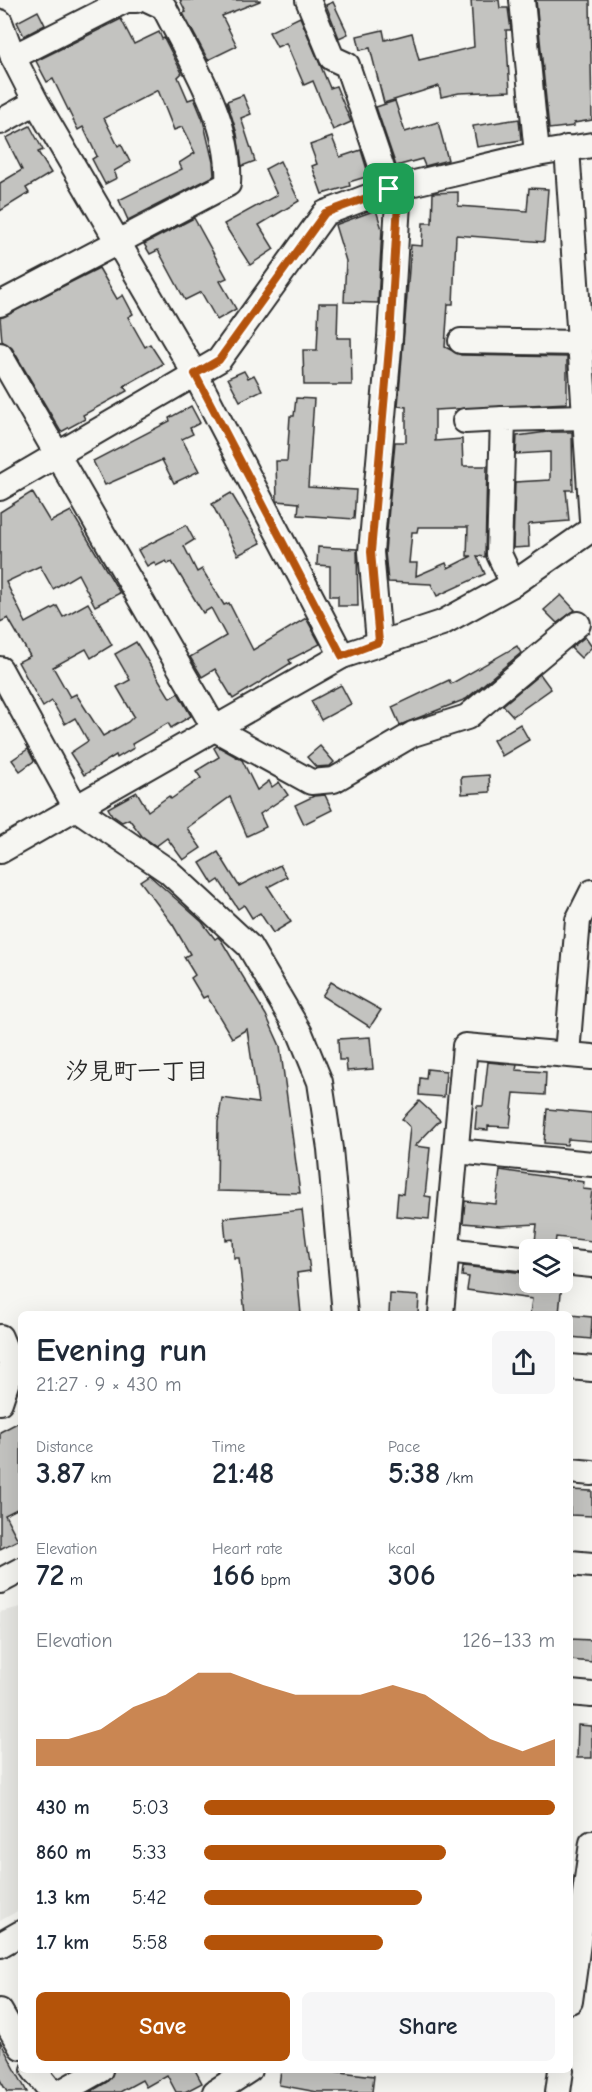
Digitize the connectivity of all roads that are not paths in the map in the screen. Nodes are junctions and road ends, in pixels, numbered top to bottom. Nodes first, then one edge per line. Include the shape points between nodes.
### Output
1 (136, 0) edge
2 (149, 0) edge
3 (308, 0) edge
4 (522, 0) edge
5 (0, 22) edge
6 (13, 57) junction
7 (36, 102) junction
8 (0, 122) edge
9 (592, 145) edge
10 (567, 148) junction
11 (537, 154) junction
12 (394, 188) junction
13 (117, 242) junction
14 (0, 304) edge
15 (460, 341) dead end
16 (582, 343) junction
17 (0, 355) edge
18 (195, 374) junction
19 (586, 417) junction
20 (503, 419) junction
21 (465, 421) dead end
22 (56, 455) junction
23 (0, 488) edge
24 (592, 520) edge
25 (592, 529) edge
26 (513, 584) junction
27 (578, 624) dead end
28 (379, 642) junction
29 (342, 656) junction
30 (0, 669) edge
31 (214, 729) junction
32 (76, 808) junction
33 (0, 851) edge
34 (592, 892) edge
35 (567, 1054) junction
36 (592, 1057) edge
37 (456, 1151) junction
38 (592, 1164) edge
39 (446, 1250) junction
40 (519, 1258) edge
41 (573, 1263) edge
42 (592, 1265) edge
43 (345, 1311) edge
44 (441, 1311) edge
45 (0, 1337) edge
46 (573, 1367) edge
47 (592, 1369) edge
48 (0, 1402) edge
49 (573, 1471) edge
50 (592, 1473) edge
51 (573, 1563) edge
52 (592, 1565) edge
53 (18, 1572) edge
54 (0, 1581) edge
55 (573, 1693) edge
56 (592, 1695) edge
57 (592, 1843) edge
58 (592, 1848) edge
59 (18, 1935) edge
60 (0, 1945) edge
61 (585, 1947) edge
62 (573, 1990) edge
63 (0, 2011) edge
64 (18, 2038) edge
65 (36, 2073) edge
66 (95, 2073) edge
67 (244, 2073) edge
68 (561, 2073) edge
69 (52, 2092) edge
70 (61, 2092) edge
71 (215, 2092) edge
72 (558, 2092) edge

1 - 6 street via 126,0
2 - 13 street via 164,7 211,101 229,163 228,184
3 - 12 street via 332,58 347,65
4 - 11 street
5 - 6 street
6 - 7 street
7 - 8 street
7 - 13 street
9 - 10 street
10 - 11 street
10 - 16 street
11 - 12 street
12 - 18 street via 325,213 219,360
12 - 28 street via 390,337 371,552
13 - 14 street
13 - 18 street
15 - 16 street
16 - 19 street
17 - 22 street
18 - 22 street
18 - 29 street
19 - 20 street
19 - 24 street
20 - 21 street
20 - 26 street via 499,554
22 - 23 street
22 - 31 street
25 - 26 street
26 - 28 street via 442,623
27 - 31 street via 467,717 413,734 334,780 311,782
28 - 29 street
29 - 31 street
30 - 32 street
31 - 32 street
32 - 33 street
32 - 43 street via 168,871 249,946 300,1033 320,1082
34 - 35 street via 578,920
35 - 36 street
35 - 37 street via 465,1046
37 - 38 street
37 - 39 street
39 - 40 street
39 - 44 street
41 - 42 street
45 - 48 street via 12,1366
46 - 47 street
49 - 50 street
51 - 52 street
53 - 54 street
55 - 56 street
57 - 58 street
58 - 61 street
59 - 60 street
61 - 62 street
63 - 64 street
65 - 69 street
66 - 70 street
67 - 71 street
68 - 72 street

